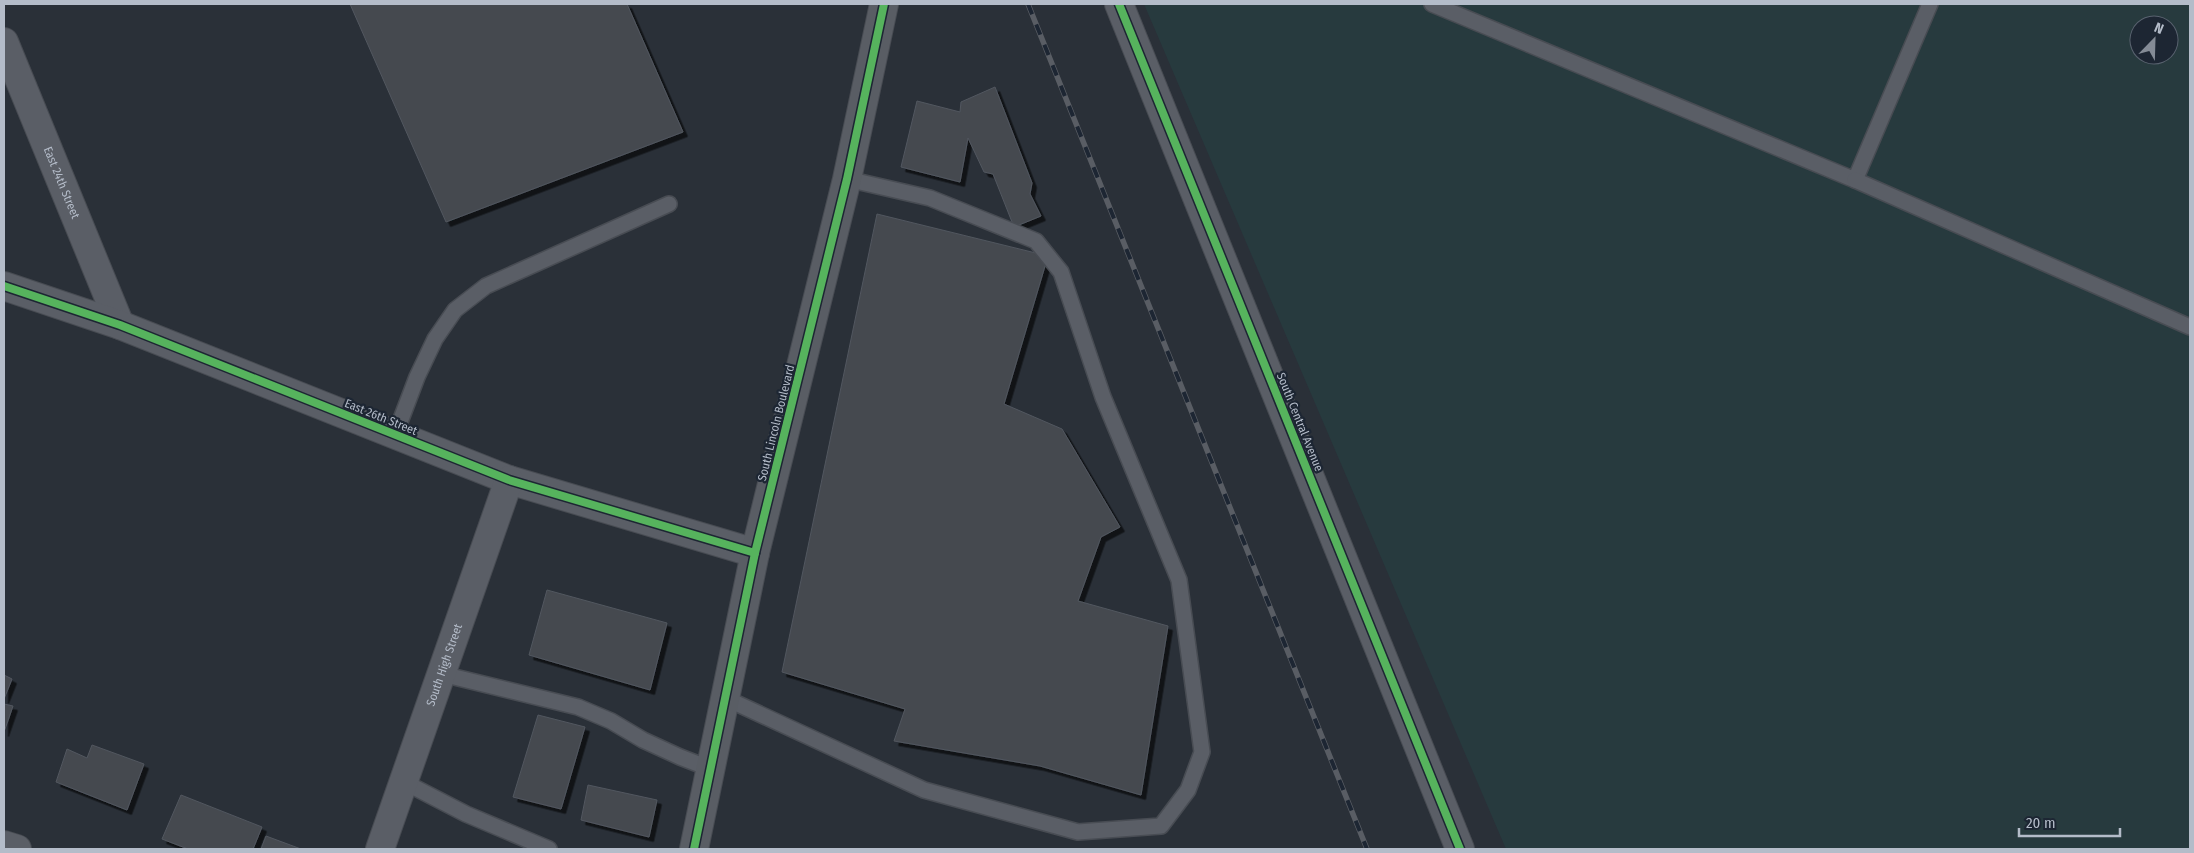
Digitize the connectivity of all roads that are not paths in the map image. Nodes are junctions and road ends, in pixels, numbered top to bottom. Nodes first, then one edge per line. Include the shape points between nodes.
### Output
1 (884, 4) edge
2 (1119, 4) edge
3 (1432, 4) edge
4 (1930, 4) edge
5 (4, 42) edge
6 (847, 179) junction
7 (1855, 180) junction
8 (669, 204) dead end
9 (4, 286) edge
10 (120, 325) junction
11 (2190, 327) edge
12 (395, 435) junction
13 (509, 480) junction
14 (755, 553) junction
15 (442, 674) junction
16 (725, 698) junction
17 (710, 769) junction
18 (404, 782) junction
19 (4, 845) edge
20 (17, 849) edge
21 (380, 849) edge
22 (549, 849) edge
23 (694, 849) edge
24 (1460, 849) edge

1 - 6 street, South Lincoln Boulevard
2 - 24 street, South Central Avenue
3 - 7 lane
4 - 7 lane
5 - 10 street, East 24th Street
6 - 14 street, South Lincoln Boulevard
6 - 16 lane via 930,198 1036,242 1062,272 1103,397 1179,580 1202,752 1188,790 1161,826 1078,832 924,790
7 - 11 lane
8 - 12 lane via 486,286 455,310 435,339
9 - 10 street, East 26th Street
10 - 12 street, East 26th Street
12 - 13 street, East 26th Street
13 - 14 street, East 26th Street
13 - 15 street, South High Street
14 - 16 street, South Lincoln Boulevard
15 - 17 lane via 578,707
15 - 18 street, South High Street
16 - 17 street, South Lincoln Boulevard
17 - 23 street, South Lincoln Boulevard
18 - 21 street, South High Street
18 - 22 lane via 466,814
19 - 20 street

